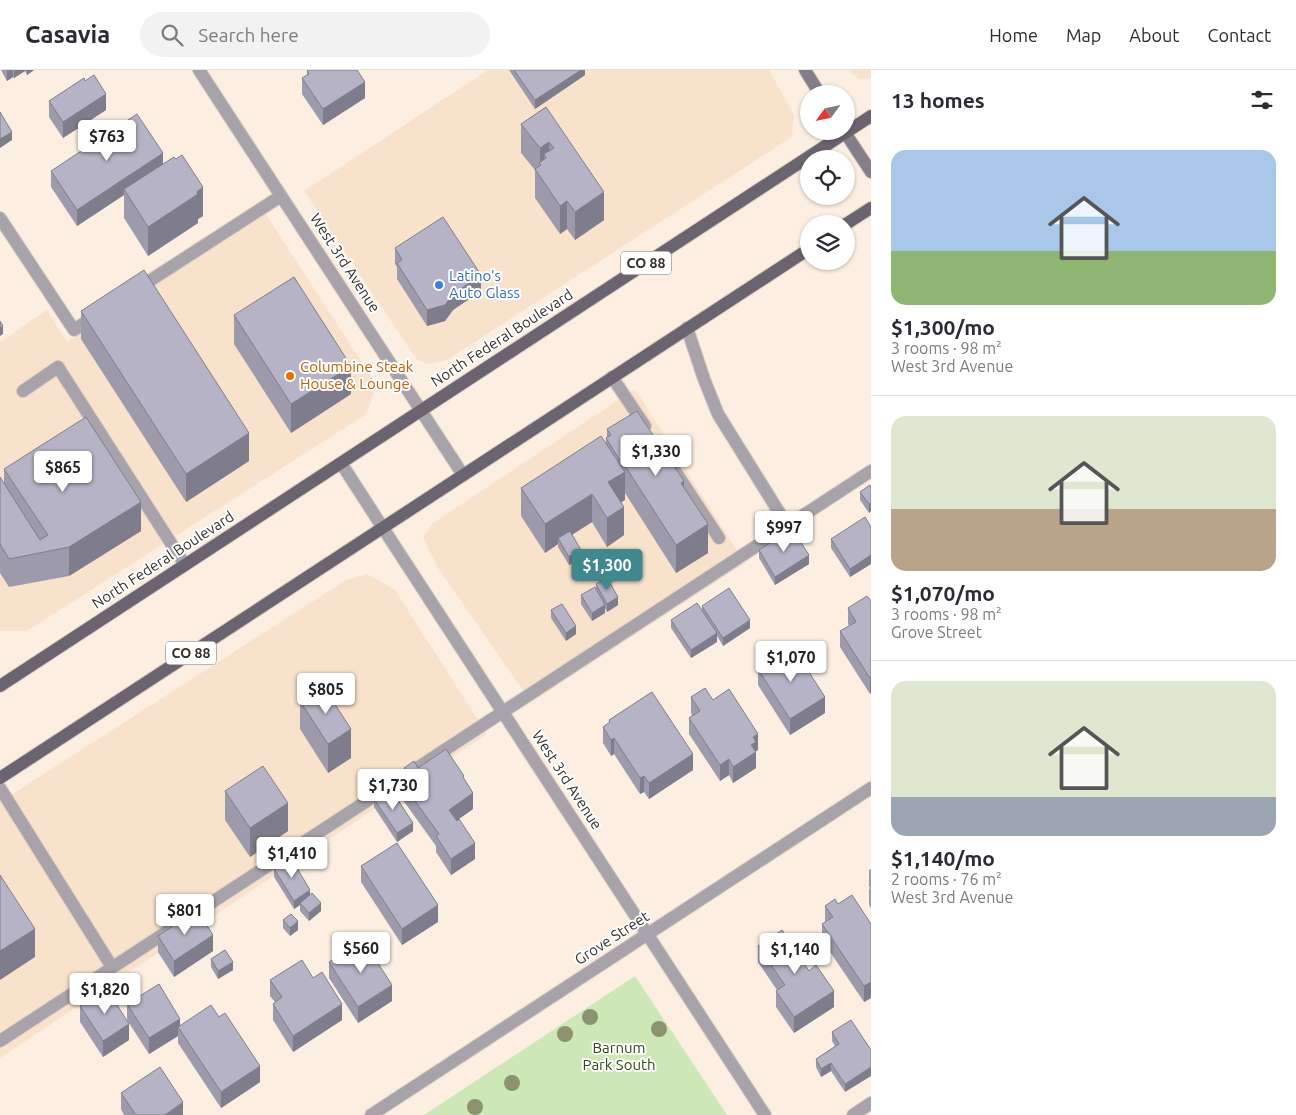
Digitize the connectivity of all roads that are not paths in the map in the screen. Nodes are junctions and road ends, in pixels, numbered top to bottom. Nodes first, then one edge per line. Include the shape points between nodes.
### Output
1 (198, 70) edge
2 (805, 70) edge
3 (814, 85) edge
4 (871, 116) edge
5 (855, 126) edge
6 (833, 140) edge
7 (850, 140) edge
8 (871, 172) edge
9 (281, 196) junction
10 (871, 208) edge
11 (0, 218) edge
12 (855, 218) edge
13 (800, 255) edge
14 (124, 298) edge
15 (107, 309) edge
16 (686, 328) junction
17 (612, 376) junction
18 (23, 391) dead end
19 (421, 410) junction
20 (652, 436) edge
21 (667, 460) edge
22 (341, 463) junction
23 (871, 470) edge
24 (463, 475) junction
25 (787, 526) junction
26 (382, 528) junction
27 (720, 538) dead end
28 (185, 565) junction
29 (1, 682) edge
30 (504, 712) junction
31 (0, 778) edge
32 (0, 788) edge
33 (871, 788) edge
34 (648, 935) junction
35 (112, 967) junction
36 (0, 1041) edge
37 (871, 1104) edge
38 (371, 1115) edge
39 (765, 1115) edge
40 (853, 1115) edge

1 - 9 street, West 3rd Avenue
2 - 3 street
4 - 5 main road, North Federal Boulevard / CO 88
6 - 19 main road, North Federal Boulevard / CO 88
7 - 8 street
9 - 14 street
9 - 19 street, West 3rd Avenue
10 - 12 main road
11 - 15 street via 74,330
13 - 16 main road, CO 88
16 - 17 main road, CO 88
16 - 25 street via 718,414
17 - 20 street
17 - 24 main road, CO 88
18 - 28 street via 58,367
19 - 22 main road, North Federal Boulevard / CO 88
19 - 24 street, West 3rd Avenue
21 - 27 street
22 - 26 street, West 3rd Avenue
22 - 28 main road, North Federal Boulevard / CO 88
23 - 25 street
24 - 26 main road, CO 88
25 - 30 street
26 - 30 street, West 3rd Avenue
26 - 31 main road, CO 88
28 - 29 main road, North Federal Boulevard / CO 88
30 - 34 street, West 3rd Avenue
30 - 35 street
32 - 35 street
33 - 34 street, Grove Street
34 - 38 street, Grove Street
34 - 39 street, West 3rd Avenue
35 - 36 street
37 - 40 street

